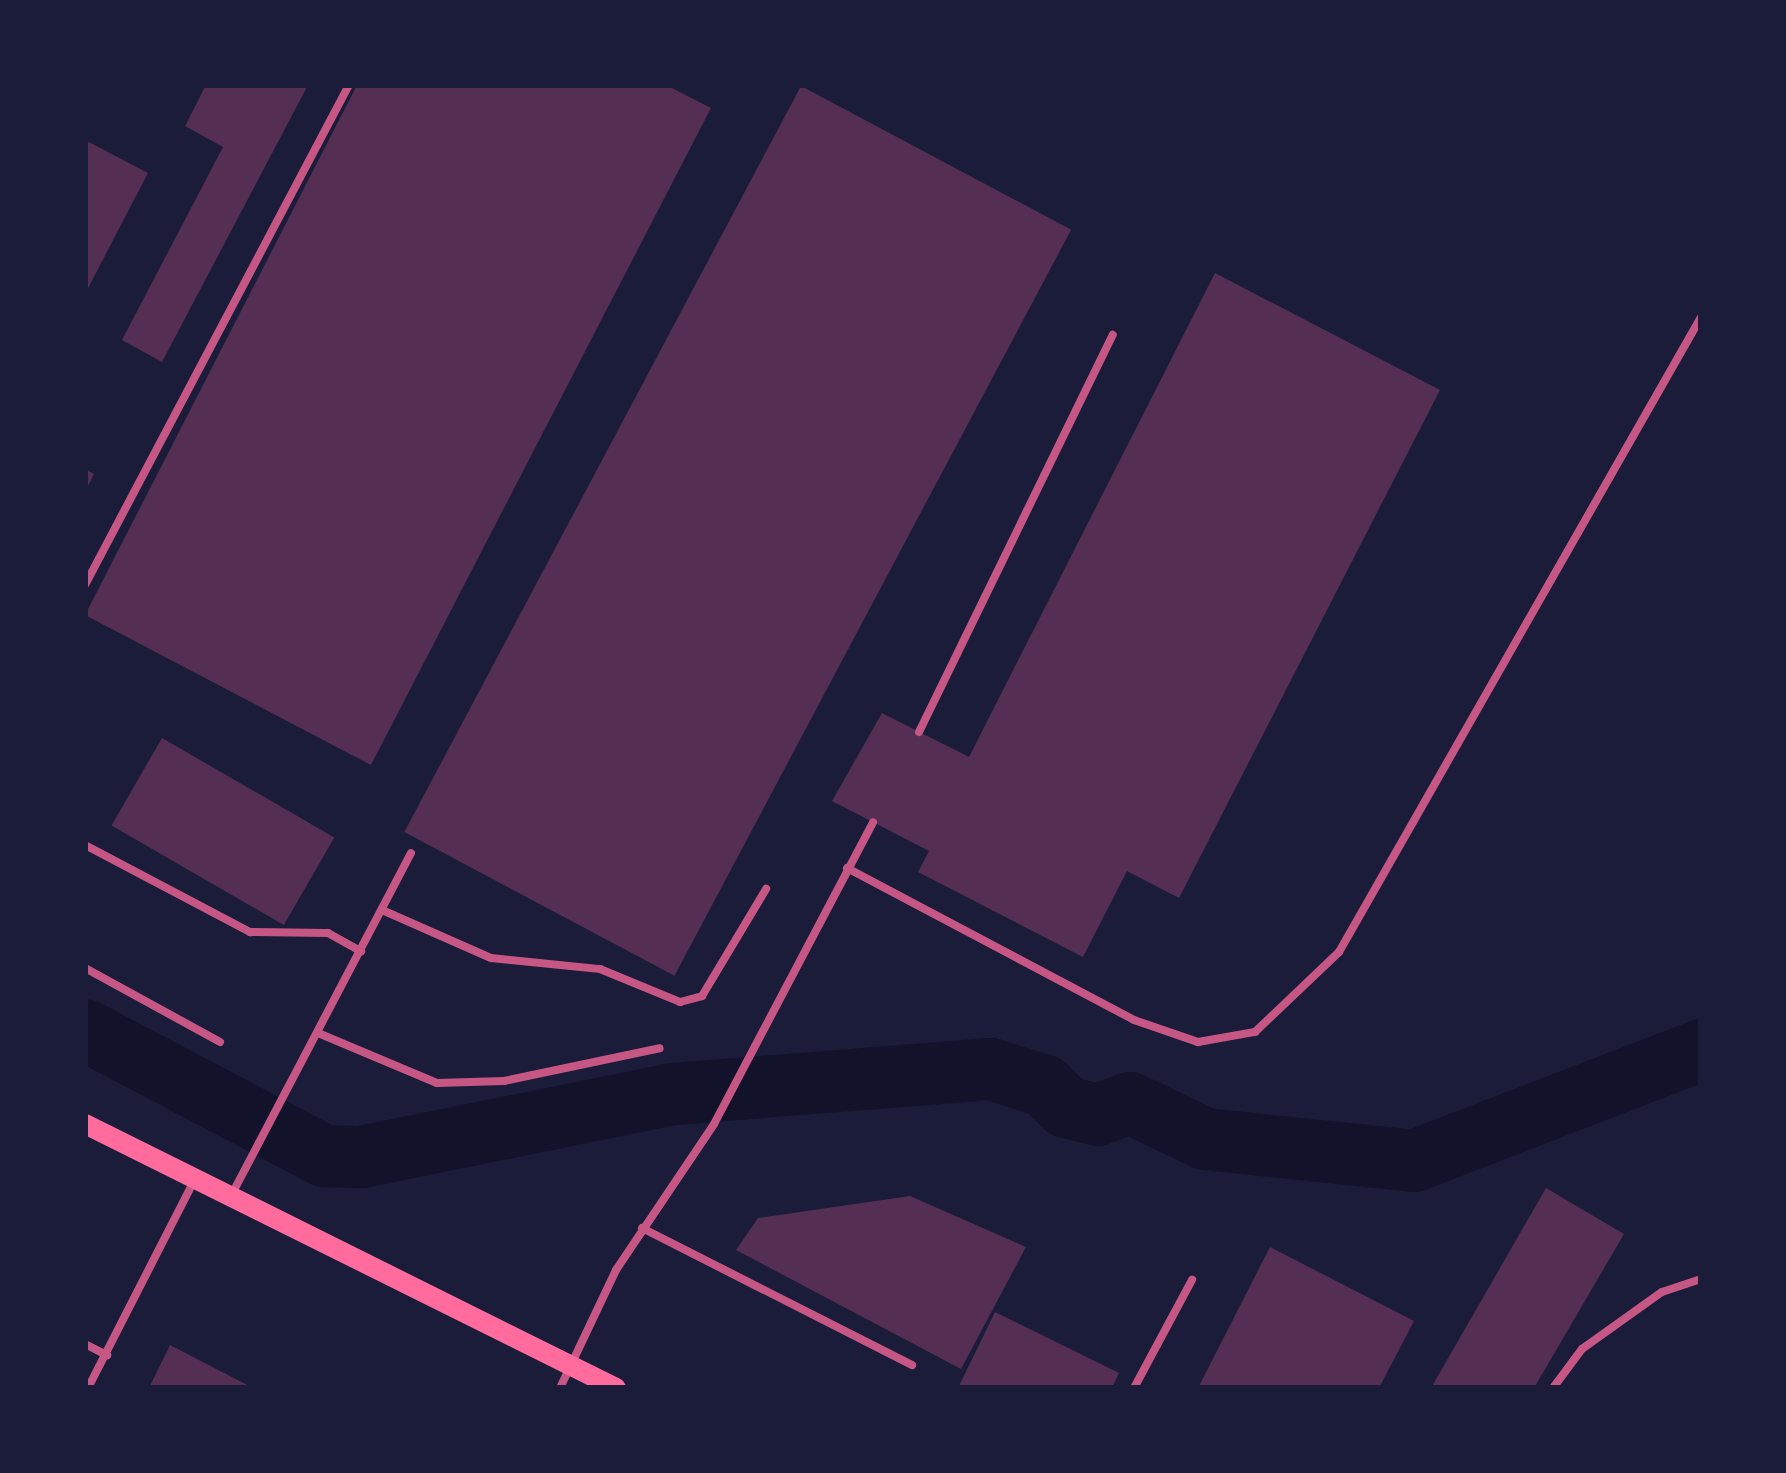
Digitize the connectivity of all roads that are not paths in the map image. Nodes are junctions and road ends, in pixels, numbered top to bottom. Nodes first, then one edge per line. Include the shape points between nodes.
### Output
1 (349, 85) edge
2 (1701, 317) edge
3 (1113, 334) dead end
4 (85, 585) edge
5 (919, 732) dead end
6 (873, 822) dead end
7 (85, 844) edge
8 (412, 853) dead end
9 (848, 868) junction
10 (766, 889) dead end
11 (382, 910) junction
12 (361, 951) junction
13 (85, 968) edge
14 (318, 1033) junction
15 (220, 1042) dead end
16 (660, 1048) dead end
17 (85, 1124) edge
18 (195, 1179) junction
19 (230, 1196) junction
20 (642, 1228) junction
21 (1701, 1279) edge
22 (1192, 1280) dead end
23 (85, 1344) edge
24 (106, 1355) junction
25 (571, 1366) junction
26 (912, 1366) dead end
27 (88, 1388) edge
28 (560, 1388) edge
29 (616, 1388) edge
30 (1134, 1388) edge
31 (1552, 1388) edge

1 - 4 lane
2 - 9 lane via 1339,952 1255,1032 1198,1042 1134,1020
3 - 5 lane
6 - 9 lane
7 - 12 lane via 250,932 328,933
8 - 11 lane
9 - 20 lane via 714,1124
10 - 11 lane via 702,996 680,1002 600,969 491,958
11 - 12 lane
12 - 14 lane
13 - 15 lane
14 - 16 lane via 437,1083 504,1081
14 - 19 lane
17 - 18 main road
18 - 19 main road
18 - 24 lane
19 - 25 main road
20 - 25 lane
20 - 26 lane
21 - 31 lane via 1662,1292 1582,1349
22 - 30 lane
23 - 24 lane
24 - 27 lane
25 - 28 lane
25 - 29 main road

